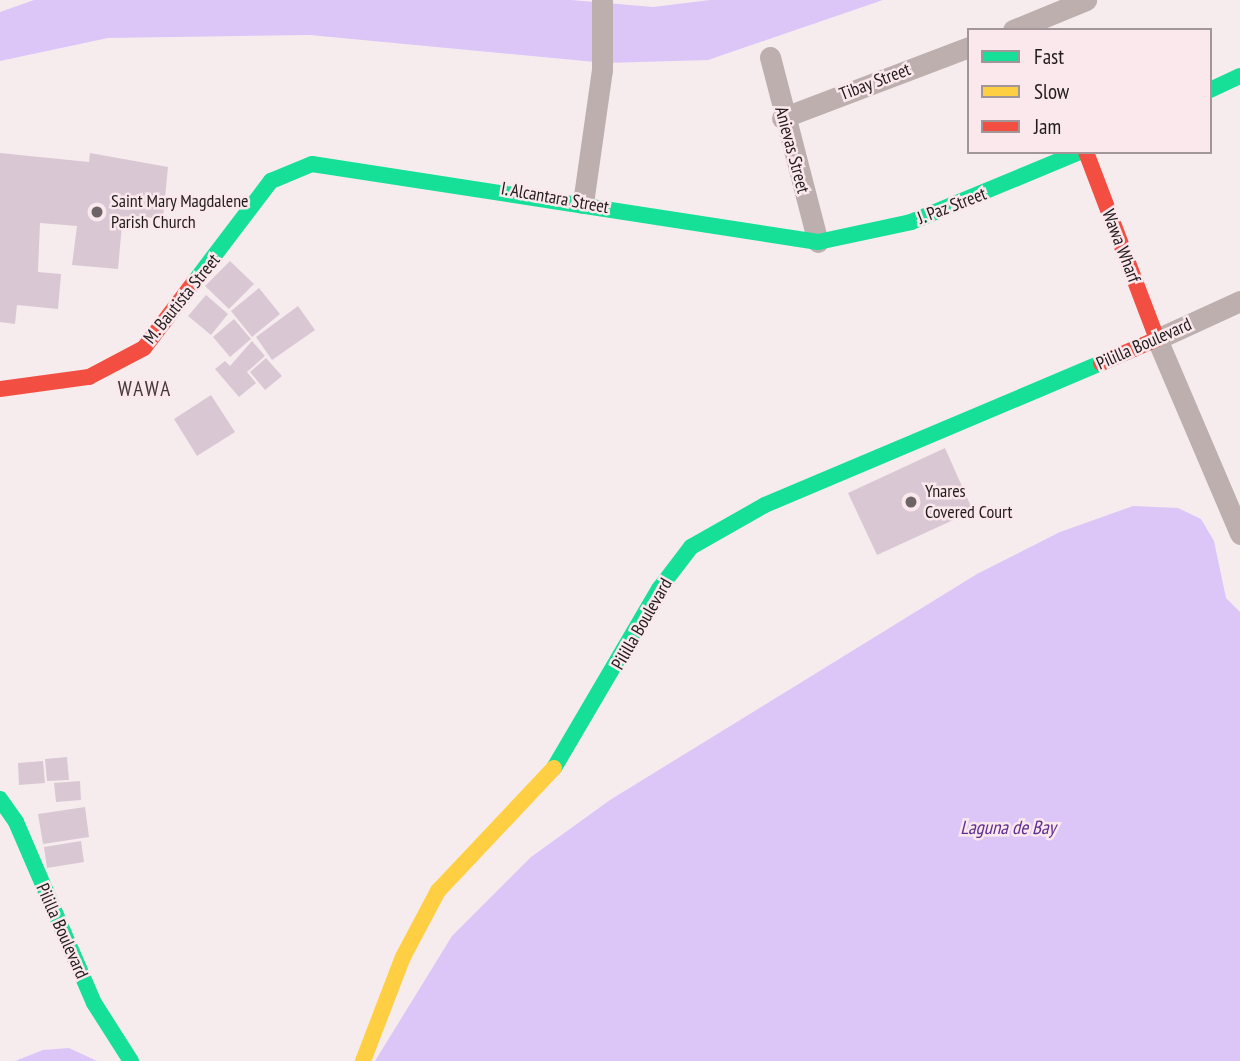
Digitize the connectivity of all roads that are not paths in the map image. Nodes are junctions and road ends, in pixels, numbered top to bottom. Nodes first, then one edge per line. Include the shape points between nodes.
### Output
1 (602, 0) edge
2 (1086, 0) edge
3 (1018, 28) edge
4 (967, 48) edge
5 (769, 57) dead end
6 (1240, 76) edge
7 (1212, 89) edge
8 (782, 118) junction
9 (1075, 154) edge
10 (1087, 154) edge
11 (291, 168) joint
12 (583, 203) junction
13 (818, 242) junction
14 (1240, 302) edge
15 (1157, 340) junction
16 (0, 389) edge
17 (1240, 534) edge
18 (0, 799) edge
19 (131, 1061) edge
20 (363, 1061) edge

1 - 12 street via 602,70
2 - 3 street
4 - 8 street, Tibay Street
5 - 8 street, Anievas Street
6 - 7 street
8 - 13 street, Anievas Street
9 - 13 street, J. Paz Street via 911,222
10 - 15 street, Wawa Wharf
11 - 12 street, I. Alcantara Street via 312,164
11 - 16 street, M. Bautista Street via 271,181 144,348 89,377
12 - 13 street, I. Alcantara Street
14 - 15 street, Pililla Boulevard
15 - 17 street
15 - 20 street, Pililla Boulevard via 765,505 691,547 659,589 544,784 438,891 403,957
18 - 19 street, Pililla Boulevard via 16,822 94,1003

